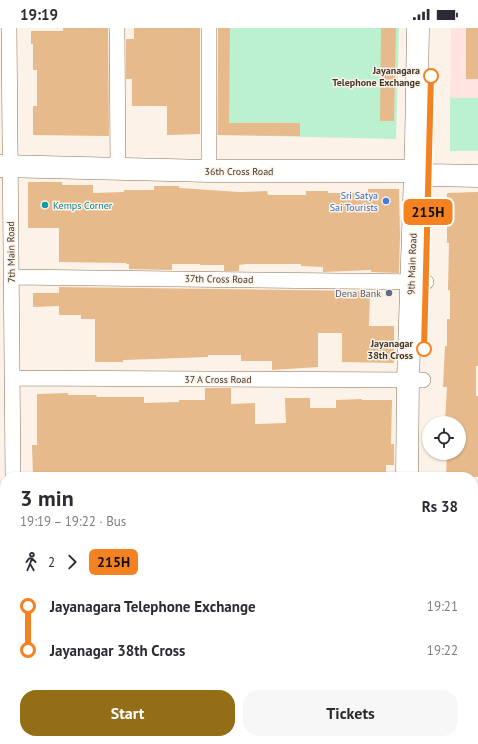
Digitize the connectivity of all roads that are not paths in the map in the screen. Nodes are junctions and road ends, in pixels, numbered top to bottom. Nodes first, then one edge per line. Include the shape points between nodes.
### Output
1 (9, 28) edge
2 (117, 28) edge
3 (209, 28) edge
4 (418, 28) edge
5 (432, 28) edge
6 (5, 161) edge
7 (118, 163) junction
8 (478, 165) edge
9 (209, 166) junction
10 (422, 168) junction
11 (478, 176) edge
12 (11, 278) junction
13 (419, 281) junction
14 (12, 378) junction
15 (416, 380) junction
16 (13, 472) edge
17 (407, 472) edge
18 (421, 472) edge

1 - 6 street, 7th Main Road
2 - 7 street
3 - 9 street
4 - 10 main road, 9th Main Road
5 - 10 main road, 9th Main Road
6 - 7 main road, 36th Cross Road
6 - 12 street, 7th Main Road
7 - 9 main road, 36th Cross Road
8 - 10 main road, 36th Cross Road
9 - 10 main road, 36th Cross Road
10 - 11 main road, 36th Cross Road
10 - 13 main road, 9th Main Road
12 - 13 street, 37th Cross Road
12 - 14 street, 7th Main Road
13 - 15 main road, 9th Main Road
14 - 15 street, 37 A Cross Road
14 - 16 street, 7th Main Road
15 - 17 main road, 9th Main Road
15 - 18 main road, 9th Main Road

